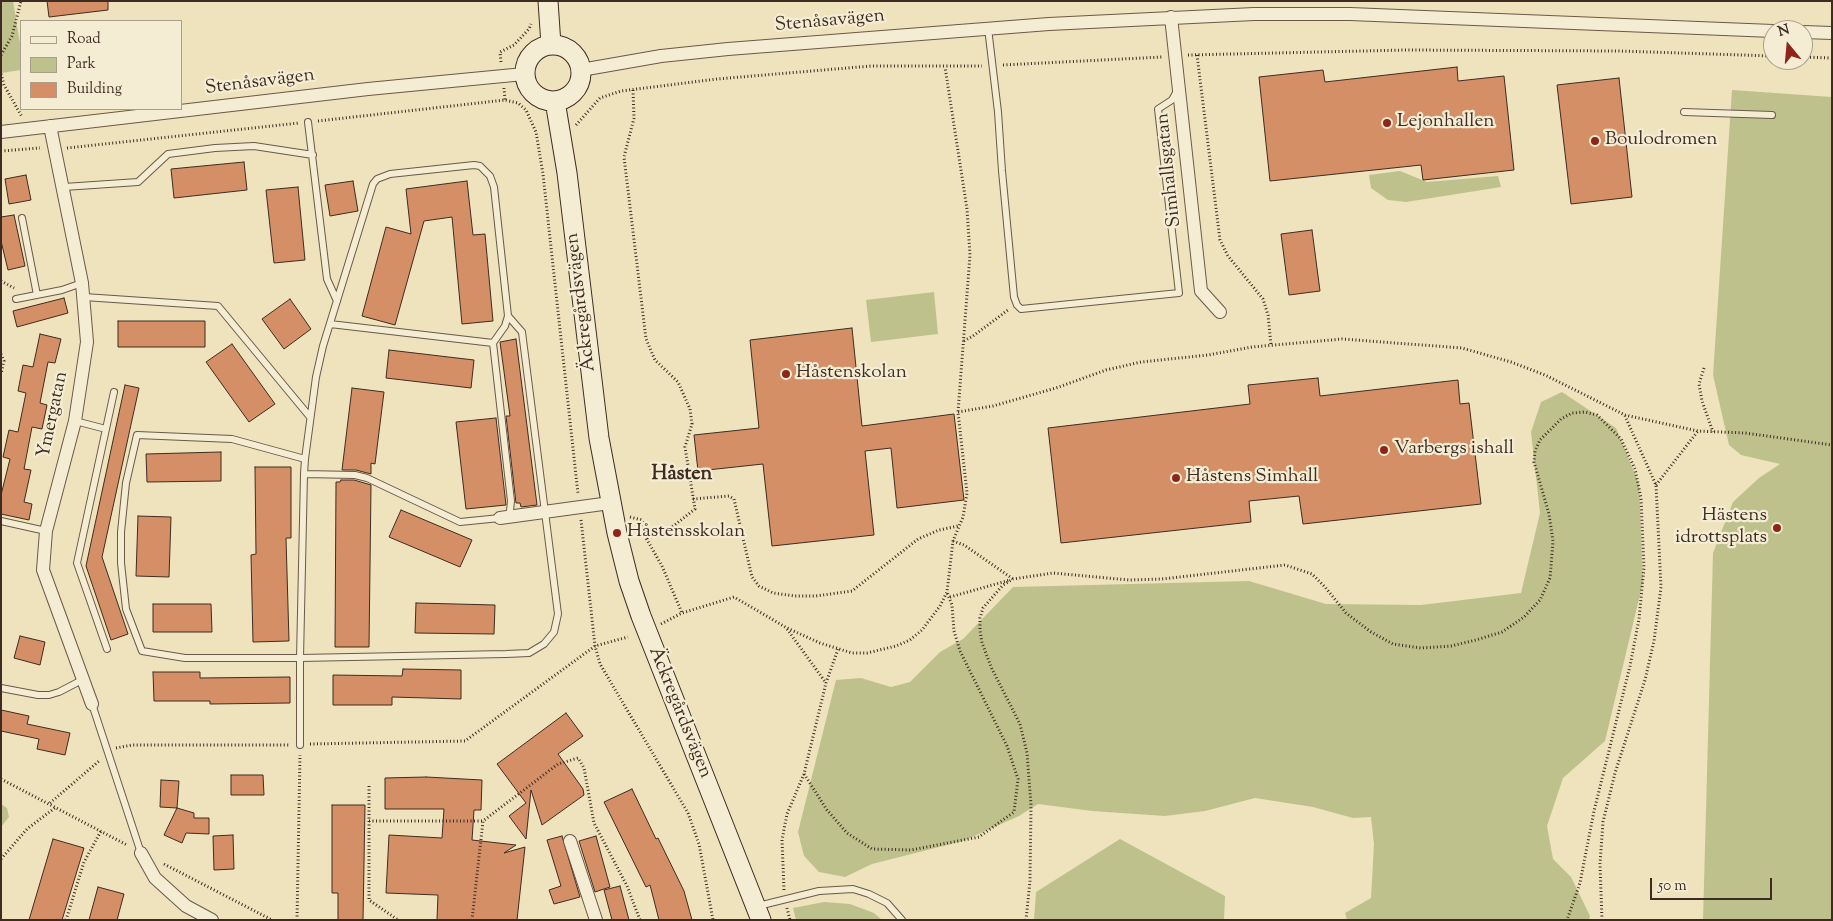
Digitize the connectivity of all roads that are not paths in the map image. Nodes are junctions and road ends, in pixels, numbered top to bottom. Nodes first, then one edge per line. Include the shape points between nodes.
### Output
1 (548, 1) edge
2 (1172, 17) junction
3 (988, 28) junction
4 (1763, 31) edge
5 (1813, 32) edge
6 (1832, 33) edge
7 (551, 45) junction
8 (581, 70) junction
9 (524, 74) junction
10 (1180, 86) junction
11 (555, 101) junction
12 (1684, 112) dead end
13 (1772, 115) dead end
14 (308, 122) road end
15 (50, 126) junction
16 (1, 132) edge
17 (313, 155) junction
18 (64, 187) junction
19 (22, 218) dead end
20 (82, 283) junction
21 (37, 295) junction
22 (84, 297) junction
23 (16, 299) dead end
24 (337, 301) junction
25 (1220, 312) dead end
26 (508, 316) junction
27 (330, 324) junction
28 (494, 343) junction
29 (114, 392) dead end
30 (310, 417) junction
31 (75, 420) junction
32 (106, 429) junction
33 (304, 459) junction
34 (304, 474) junction
35 (610, 503) junction
36 (546, 512) junction
37 (500, 518) junction
38 (1, 522) edge
39 (46, 531) junction
40 (107, 649) dead end
41 (300, 658) junction
42 (82, 680) junction
43 (1, 688) edge
44 (92, 704) joint
45 (300, 745) road end
46 (570, 841) dead end
47 (141, 853) joint
48 (759, 913) edge
49 (212, 920) edge
50 (596, 920) edge
51 (902, 920) edge

1 - 7 street
2 - 3 street, Stenåsavägen
2 - 4 street, Stenåsavägen via 1350,14
2 - 10 street, Simhallsgatan
3 - 8 street, Stenåsavägen via 728,49 661,56
3 - 10 lane via 1017,305 1026,309 1179,293 1158,109 1172,100
5 - 6 street
7 - 8 street via 563,46 573,53
7 - 9 street via 534,52 526,62
8 - 11 street via 575,91
9 - 11 street via 534,94 544,100
9 - 15 street, Stenåsavägen
10 - 25 street, Simhallsgatan via 1201,291
11 - 35 street, Äckregårdsvägen
12 - 13 lane
14 - 17 lane
15 - 16 street, Stenåsavägen
15 - 18 street, Ymergatan
17 - 18 lane via 254,146 168,154 138,182
17 - 24 lane via 327,279
18 - 20 street, Ymergatan
19 - 21 lane
20 - 21 lane
20 - 22 street, Ymergatan
21 - 23 lane
22 - 30 lane via 218,306
22 - 31 street, Ymergatan via 87,342
24 - 26 lane via 377,179 390,174 474,164 486,171 494,187
24 - 27 lane
26 - 28 lane
26 - 36 lane via 522,332
27 - 28 lane
27 - 30 lane via 316,377
28 - 37 lane via 511,501 510,511
29 - 32 lane
30 - 33 lane
31 - 32 lane
31 - 39 street, Ymergatan
32 - 40 lane via 77,564
33 - 34 lane
33 - 41 lane via 232,439 137,435 126,483 121,532 126,609 142,650 185,658
34 - 37 lane via 367,478 460,522
34 - 41 lane
35 - 36 street
35 - 48 street, Äckregårdsvägen via 641,616
36 - 37 street
36 - 41 lane via 558,614 554,632 544,644 528,653
38 - 39 lane
39 - 42 street, Ymergatan via 43,570
41 - 45 lane
42 - 43 lane via 49,694
42 - 44 street, Ymergatan
44 - 47 lane
46 - 50 street
47 - 49 street via 155,878 186,906
48 - 51 lane via 785,898 834,889 854,889 886,904

